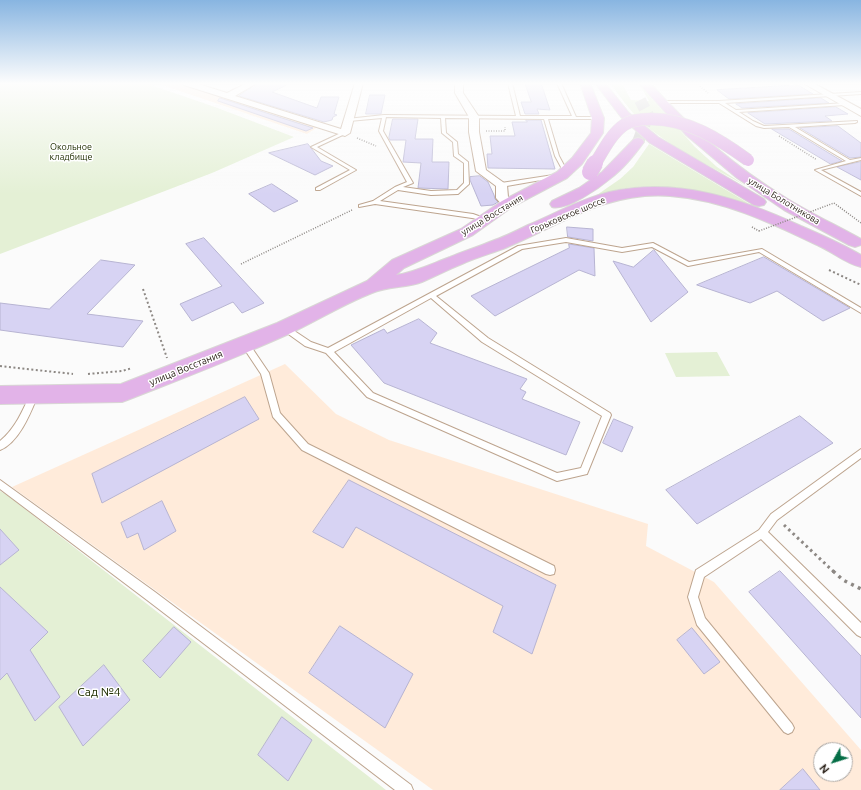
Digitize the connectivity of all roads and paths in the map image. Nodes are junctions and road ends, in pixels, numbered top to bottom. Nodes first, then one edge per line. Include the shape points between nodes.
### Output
1 (305, 120) edge
2 (349, 120) edge
3 (383, 120) edge
4 (443, 120) edge
5 (474, 120) edge
6 (547, 120) edge
7 (598, 120) edge
8 (631, 120) edge
9 (639, 120) edge
10 (667, 120) edge
11 (678, 120) edge
12 (747, 120) edge
13 (835, 120) edge
14 (505, 122) dead end
15 (789, 125) junction
16 (764, 126) junction
17 (474, 132) junction
18 (345, 133) junction
19 (638, 142) tunnel mouth
20 (393, 152) junction
21 (861, 159) edge
22 (850, 162) junction
23 (828, 167) junction
24 (760, 170) dead end
25 (562, 175) junction
26 (502, 185) junction
27 (861, 186) edge
28 (397, 188) junction
29 (786, 188) dead end
30 (851, 188) junction
31 (318, 189) dead end
32 (861, 194) edge
33 (375, 202) junction
34 (507, 204) junction
35 (361, 206) joint
36 (484, 220) junction
37 (861, 222) edge
38 (759, 231) dead end
39 (467, 232) junction
40 (861, 244) edge
41 (839, 250) junction
42 (456, 260) junction
43 (861, 262) edge
44 (241, 264) dead end
45 (829, 270) dead end
46 (861, 285) edge
47 (143, 289) dead end
48 (361, 291) junction
49 (431, 295) junction
50 (861, 311) edge
51 (284, 328) junction
52 (246, 344) junction
53 (329, 351) junction
54 (174, 356) dead end
55 (0, 366) edge
56 (137, 367) dead end
57 (85, 374) dead end
58 (78, 375) dead end
59 (0, 395) edge
60 (34, 395) junction
61 (0, 446) edge
62 (861, 453) edge
63 (0, 484) edge
64 (774, 517) junction
65 (762, 533) junction
66 (550, 570) dead end
67 (861, 589) edge
68 (861, 631) edge
69 (788, 728) dead end
70 (406, 790) edge

1 - 18 street
2 - 18 street
3 - 20 lane via 381,131
4 - 28 lane via 444,133 455,142 456,155 466,162 467,183 458,192 431,193
5 - 17 street
6 - 25 lane via 557,156 564,169
7 - 25 main road, улица Восстания via 597,133 577,161
8 - 41 main road via 654,140
9 - 39 main road, bridge via 623,125 590,172 551,194
10 - 24 main road, bridge via 702,130
11 - 40 main road, улица Болотникова via 741,175 780,201
12 - 16 lane via 755,125
13 - 15 lane
14 - 17 path via 505,131
15 - 16 lane
15 - 22 lane
16 - 23 path
17 - 26 street via 481,171
18 - 20 path
18 - 31 lane via 313,148 354,170
19 - 42 main road via 607,175 584,191 488,238
20 - 28 lane via 410,183
21 - 22 lane
22 - 23 lane
23 - 30 lane via 817,170
25 - 26 lane
25 - 34 main road, улица Восстания
26 - 34 street via 502,198
27 - 30 lane
28 - 33 lane
29 - 40 main road
30 - 32 lane
33 - 35 lane
33 - 36 lane via 473,216
34 - 36 main road, улица Восстания
35 - 44 path
36 - 39 main road, улица Восстания
37 - 38 path, bridge via 834,203
39 - 48 main road, улица Восстания via 398,264 378,282
41 - 42 main road, Горьковское шоссе via 759,212 726,201 695,194 640,192 611,196 498,245
41 - 43 main road, Горьковское шоссе
42 - 48 main road, улица Восстания via 415,278 386,282
45 - 46 path
47 - 54 path via 167,359
48 - 51 main road, улица Восстания
49 - 50 lane via 520,247 566,240 622,250 654,246 688,264 760,250
49 - 53 lane
49 - 53 lane via 485,340 607,415 584,471 557,477 370,395
51 - 52 main road, улица Восстания
51 - 53 lane via 308,344
52 - 60 main road, улица Восстания via 122,393
52 - 66 lane via 265,373 276,415 305,447
55 - 58 path
56 - 57 path
59 - 60 main road, улица Восстания
60 - 61 lane via 24,419 10,439
62 - 64 lane
63 - 70 lane
64 - 65 lane
64 - 67 path via 843,580
65 - 68 lane
65 - 69 lane via 700,574 693,597 701,621

